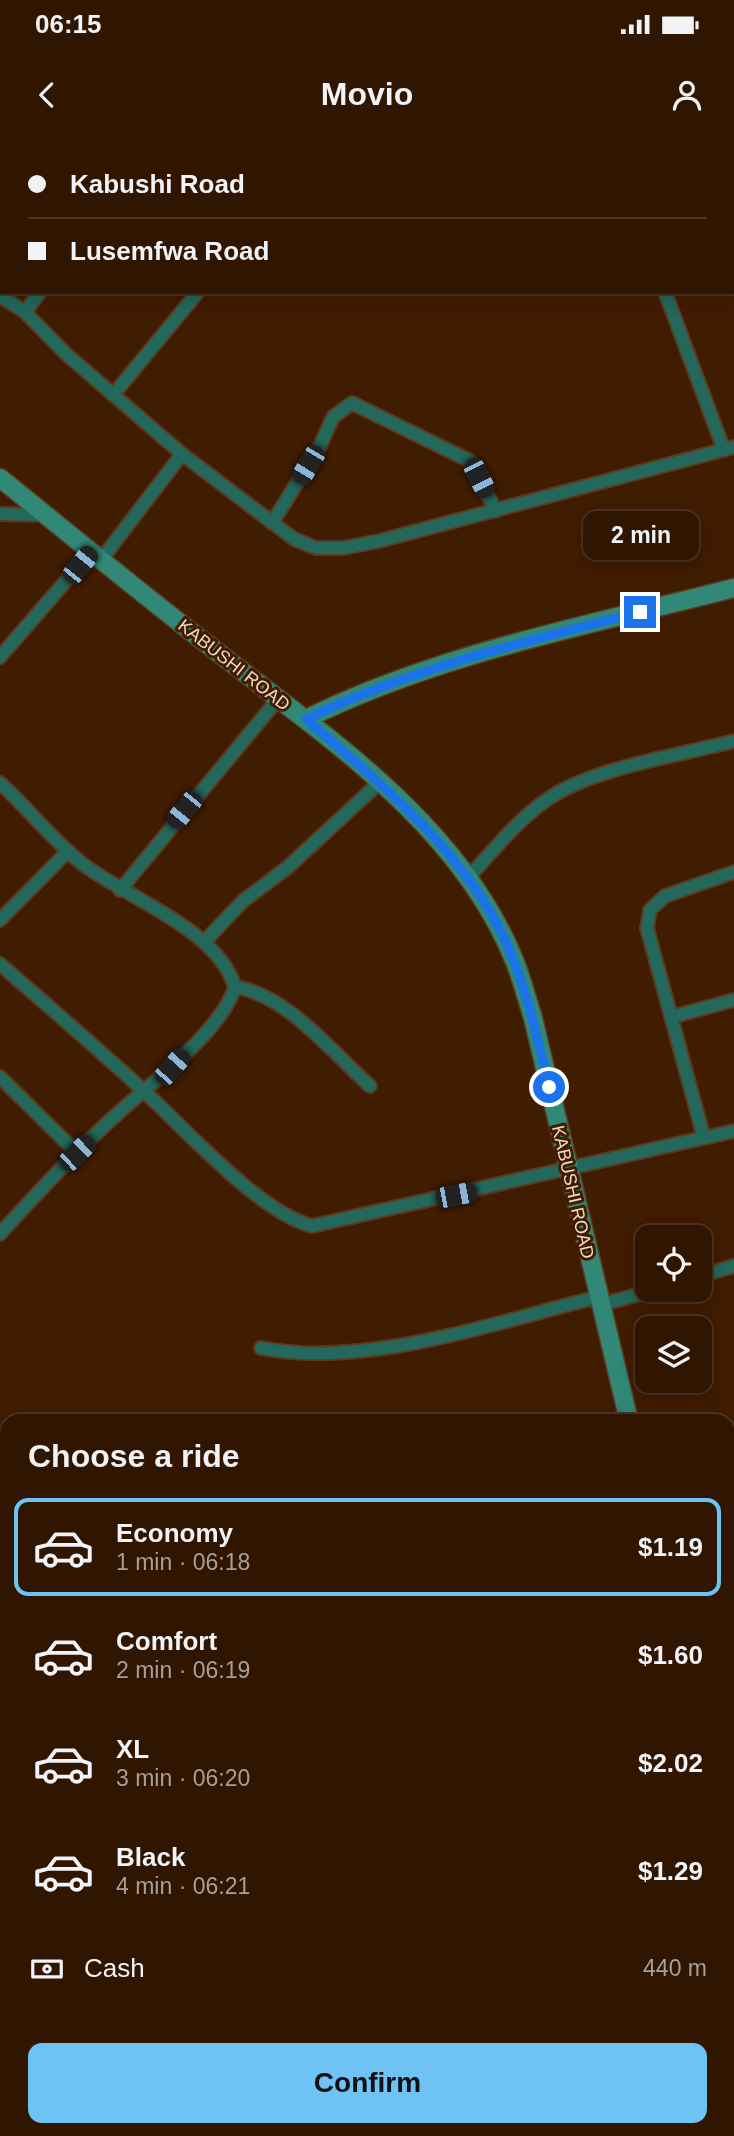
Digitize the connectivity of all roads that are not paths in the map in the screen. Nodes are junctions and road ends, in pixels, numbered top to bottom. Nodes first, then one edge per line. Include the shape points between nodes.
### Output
1 (38, 294) edge
2 (196, 294) edge
3 (666, 294) edge
4 (0, 296) edge
5 (25, 312) junction
6 (113, 395) junction
7 (729, 449) edge
8 (182, 454) junction
9 (0, 478) edge
10 (496, 511) junction
11 (0, 514) edge
12 (46, 515) junction
13 (272, 523) junction
14 (96, 556) junction
15 (734, 588) edge
16 (0, 656) edge
17 (278, 699) junction
18 (306, 719) junction
19 (734, 741) edge
20 (380, 782) junction
21 (0, 783) edge
22 (68, 851) junction
23 (734, 872) edge
24 (467, 879) junction
25 (120, 890) junction
26 (0, 920) edge
27 (205, 941) junction
28 (0, 964) edge
29 (235, 987) junction
30 (734, 1000) edge
31 (671, 1017) junction
32 (0, 1077) edge
33 (370, 1086) dead end
34 (144, 1091) junction
35 (734, 1131) edge
36 (704, 1139) junction
37 (77, 1153) junction
38 (567, 1169) junction
39 (0, 1234) edge
40 (734, 1266) edge
41 (712, 1272) edge
42 (635, 1294) edge
43 (599, 1301) junction
44 (261, 1348) dead end
45 (627, 1414) edge

1 - 5 street
2 - 6 street
3 - 7 street
4 - 5 street
5 - 6 street
6 - 8 street
7 - 10 street
8 - 13 street
8 - 14 street
9 - 12 main road, KABUSHI ROAD
10 - 13 street via 344,548 316,548 293,539
10 - 13 street via 470,461 352,403 333,417
11 - 12 street
12 - 14 main road, KABUSHI ROAD
14 - 16 street
14 - 17 main road, KABUSHI ROAD
15 - 18 main road via 451,662 355,695
17 - 18 main road, KABUSHI ROAD
17 - 25 street
18 - 20 main road, KABUSHI ROAD
19 - 24 street via 569,788 520,823
20 - 24 main road, KABUSHI ROAD via 423,822
20 - 27 street via 288,867 243,901
21 - 22 street
22 - 25 street
22 - 26 street
23 - 31 street via 665,896 650,910 647,928
24 - 38 main road, KABUSHI ROAD via 515,961 533,1018
25 - 27 street
27 - 29 street via 223,962
28 - 34 street
29 - 33 street via 278,1002
29 - 34 street via 229,1004
30 - 31 street
31 - 36 street
32 - 37 street
34 - 37 street
34 - 38 street via 233,1176 296,1222 312,1226
35 - 36 street
36 - 38 street
37 - 39 street
38 - 43 main road, KABUSHI ROAD
40 - 41 street
42 - 43 street
43 - 44 street via 425,1342 292,1354
43 - 45 main road, KABUSHI ROAD

